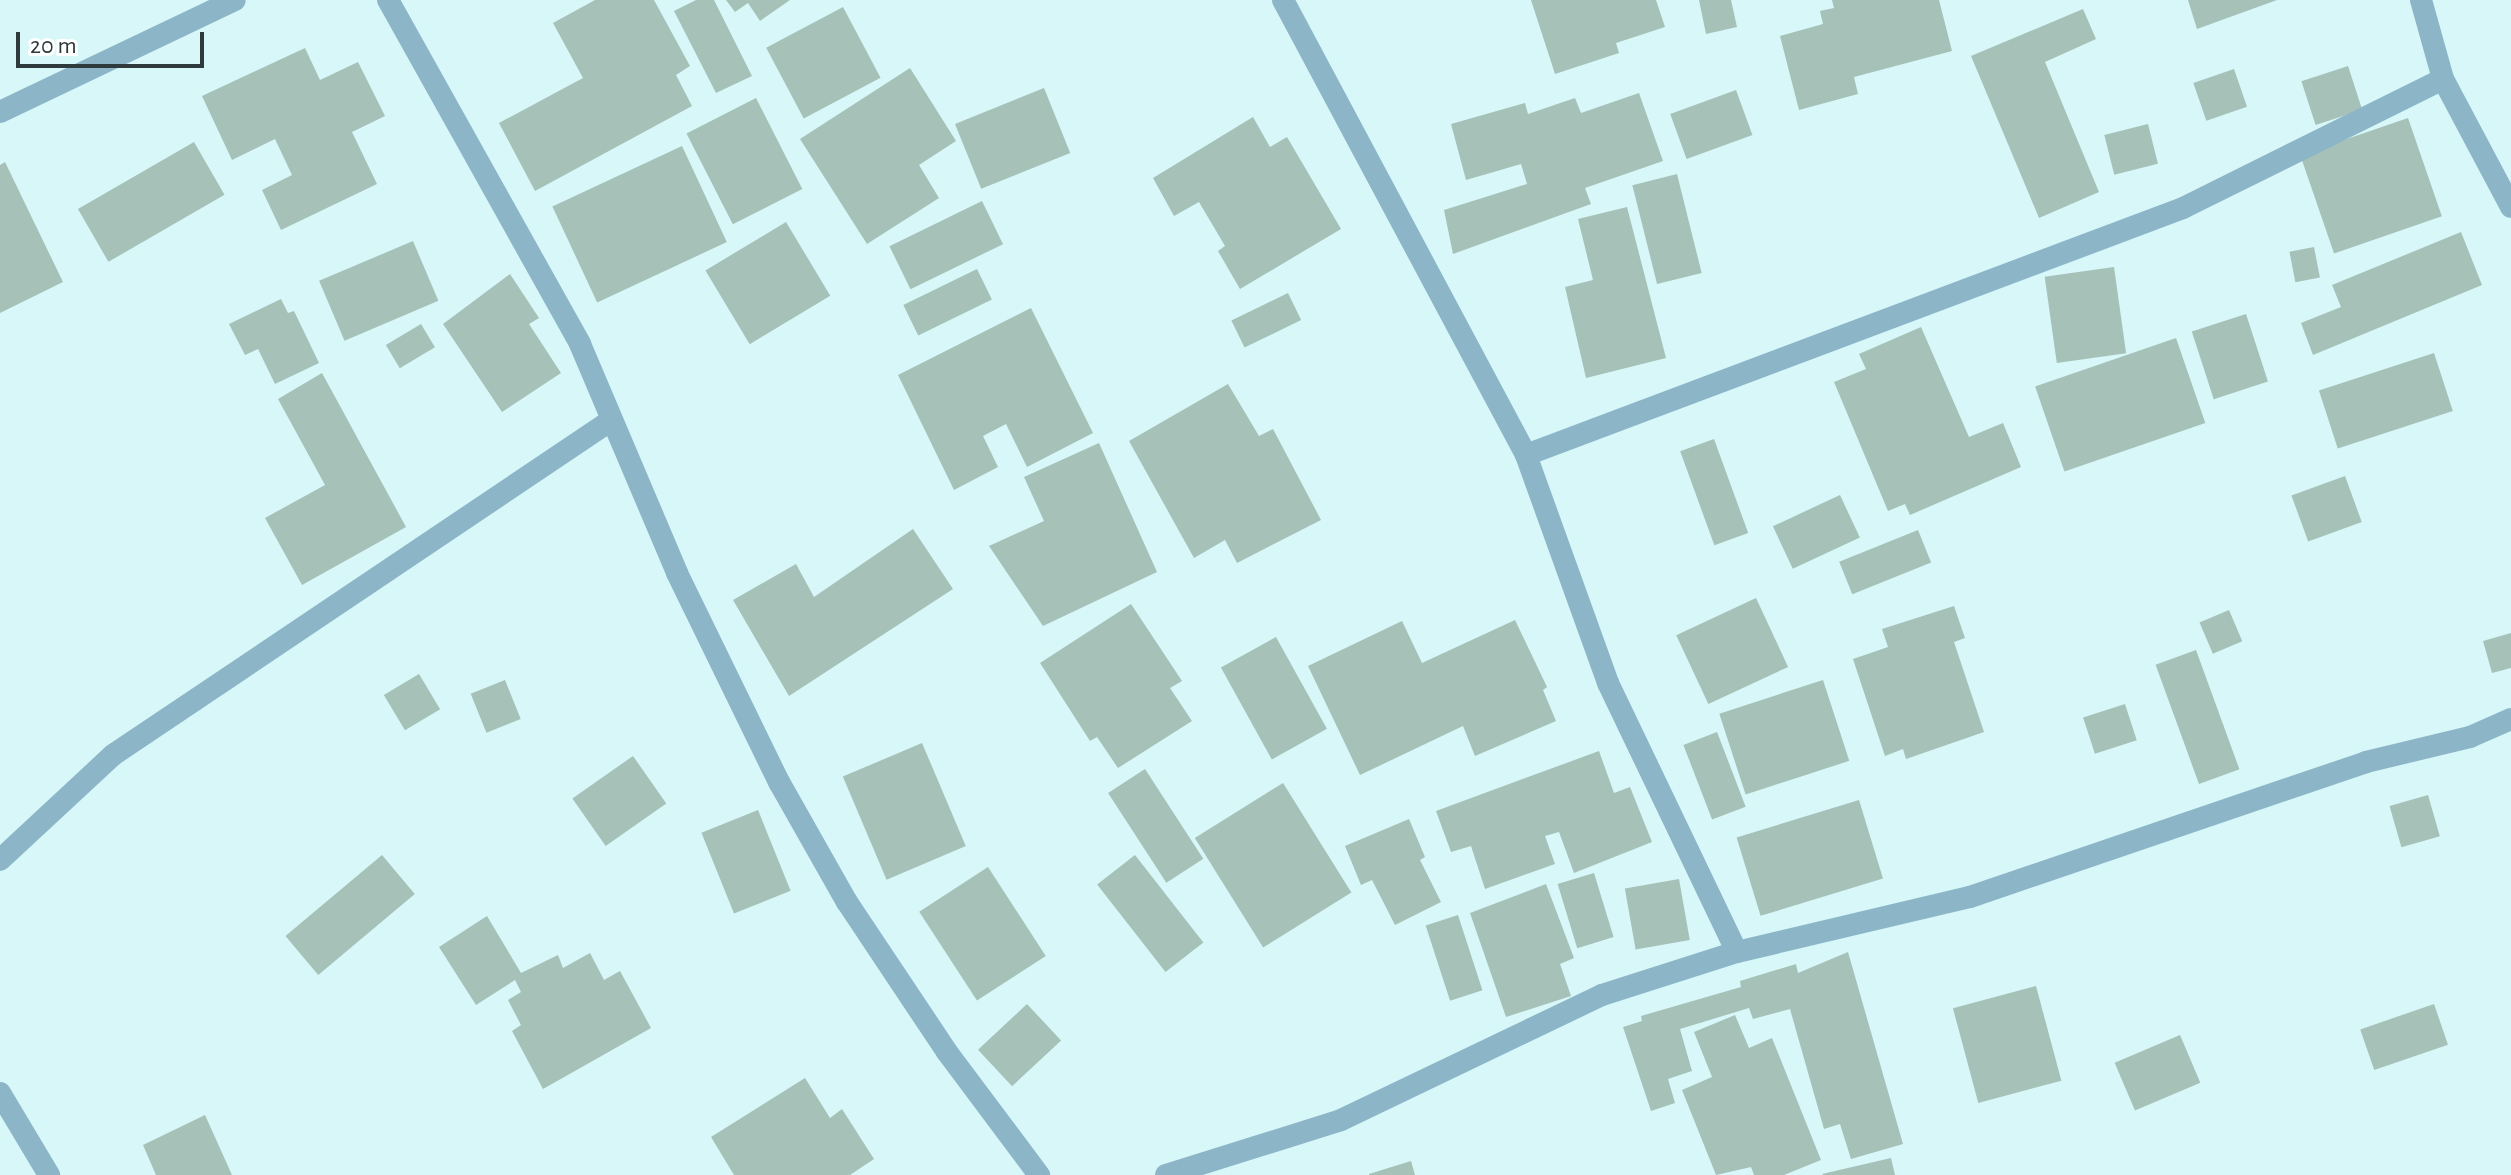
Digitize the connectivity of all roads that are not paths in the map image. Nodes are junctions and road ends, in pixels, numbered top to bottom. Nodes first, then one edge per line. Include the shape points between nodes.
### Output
1 (235, 0) edge
2 (388, 0) edge
3 (1283, 0) edge
4 (2421, 0) edge
5 (2443, 79) junction
6 (0, 112) edge
7 (2511, 207) edge
8 (610, 421) junction
9 (1526, 455) junction
10 (2511, 719) edge
11 (0, 860) edge
12 (1737, 952) junction
13 (0, 1093) edge
14 (49, 1175) edge
15 (1039, 1175) edge
16 (1166, 1175) edge

1 - 6 street
2 - 8 street via 580,344
3 - 9 street
4 - 5 street
5 - 7 street
5 - 9 street via 2183,208
8 - 11 street via 113,755
8 - 15 street via 779,782 905,990
9 - 12 street via 1608,683
10 - 12 street via 2470,737 2366,762 1970,897
12 - 16 street via 1602,995 1341,1120
13 - 14 street

